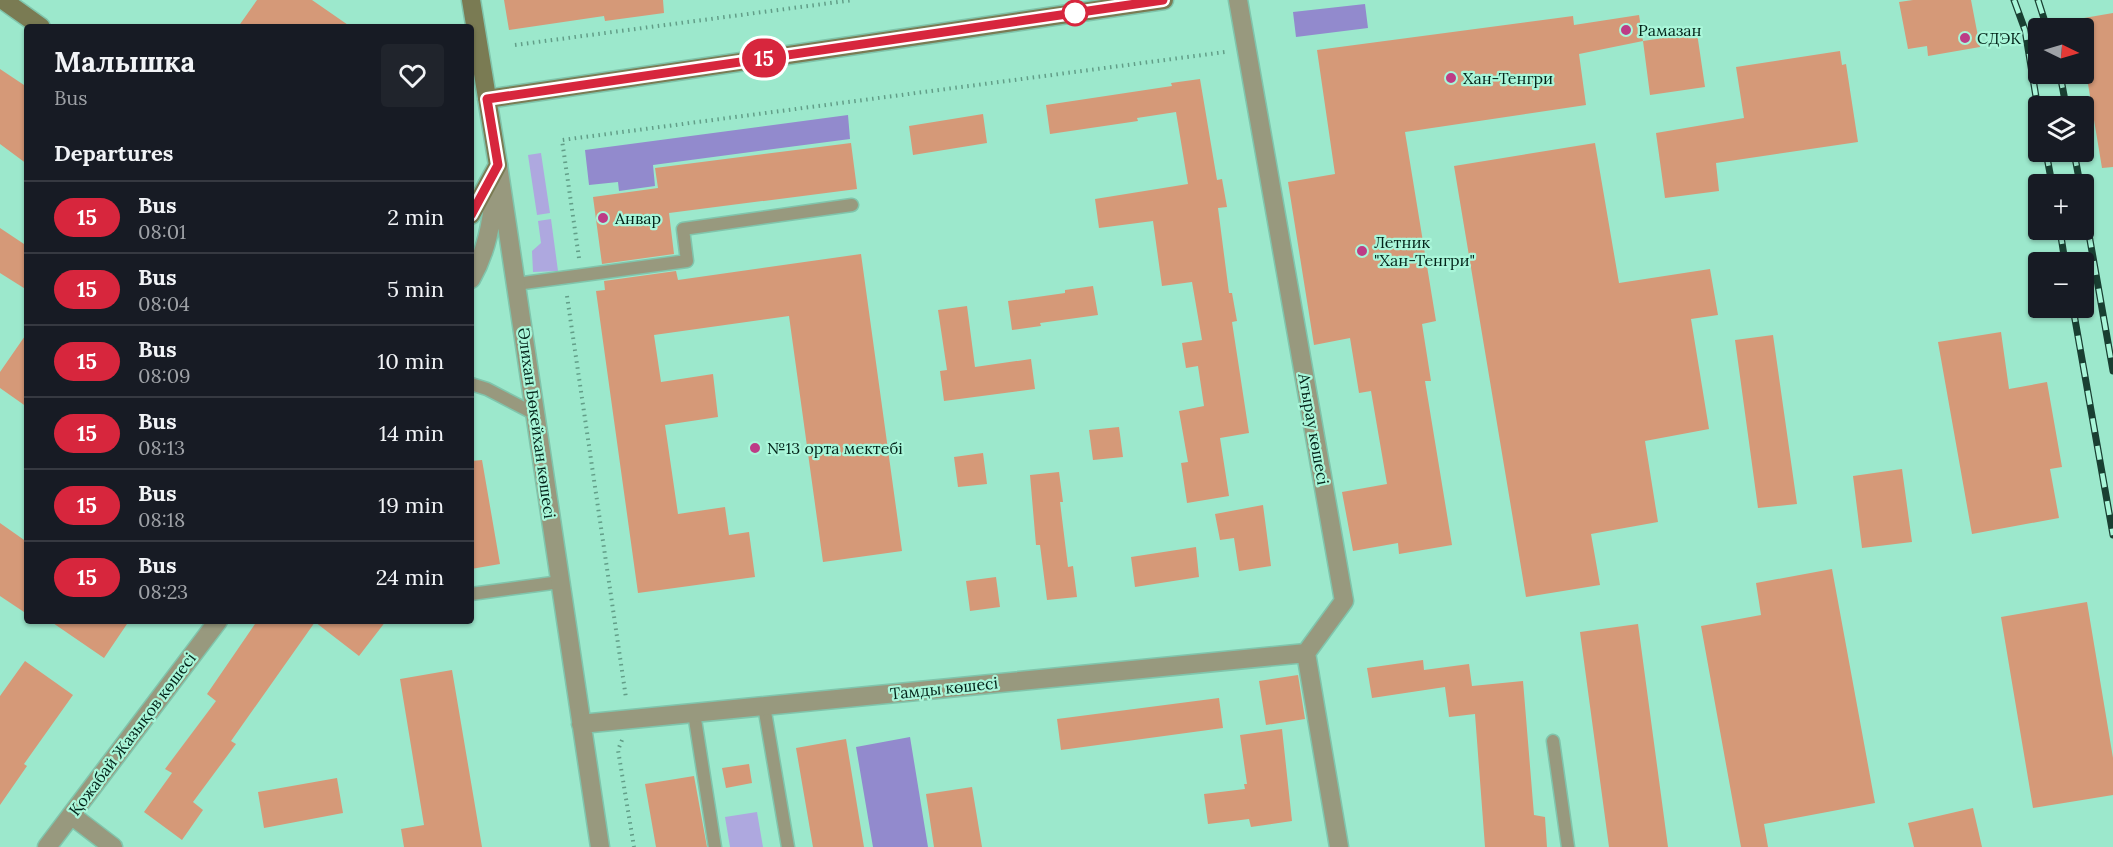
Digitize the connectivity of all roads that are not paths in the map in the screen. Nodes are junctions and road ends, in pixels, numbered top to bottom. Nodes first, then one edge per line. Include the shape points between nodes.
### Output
1 (3, 0) edge
2 (471, 0) edge
3 (1164, 0) edge
4 (1238, 0) edge
5 (37, 24) edge
6 (487, 99) junction
7 (498, 165) junction
8 (852, 205) dead end
9 (474, 209) edge
10 (474, 274) edge
11 (516, 284) junction
12 (474, 385) edge
13 (535, 414) junction
14 (560, 582) junction
15 (474, 594) edge
16 (216, 624) edge
17 (1306, 653) junction
18 (764, 706) junction
19 (694, 713) junction
20 (581, 724) junction
21 (1553, 741) dead end
22 (71, 815) junction
23 (47, 847) edge
24 (113, 847) edge
25 (600, 847) edge
26 (715, 847) edge
27 (788, 847) edge
28 (1339, 847) edge
29 (1568, 847) edge

1 - 5 street
2 - 6 street, Әлихан Бөкейхан көшесі
3 - 6 street
4 - 17 street, Атырау көшесі via 1344,601
6 - 7 street, Әлихан Бөкейхан көшесі
7 - 9 street
7 - 10 street via 488,242
7 - 11 street, Әлихан Бөкейхан көшесі
8 - 11 lane via 683,229 687,261
11 - 13 street, Әлихан Бөкейхан көшесі
12 - 13 lane
13 - 14 street, Әлихан Бөкейхан көшесі
14 - 15 lane
14 - 20 street, Әлихан Бөкейхан көшесі
16 - 22 street, Қожабай Жазықов көшесі
17 - 18 street, Тамды көшесі
17 - 28 street
18 - 19 street, Тамды көшесі
18 - 27 lane
19 - 20 street, Тамды көшесі
19 - 26 lane
20 - 25 street, Әлихан Бөкейхан көшесі
21 - 29 lane
22 - 23 street, Қожабай Жазықов көшесі
22 - 24 street

